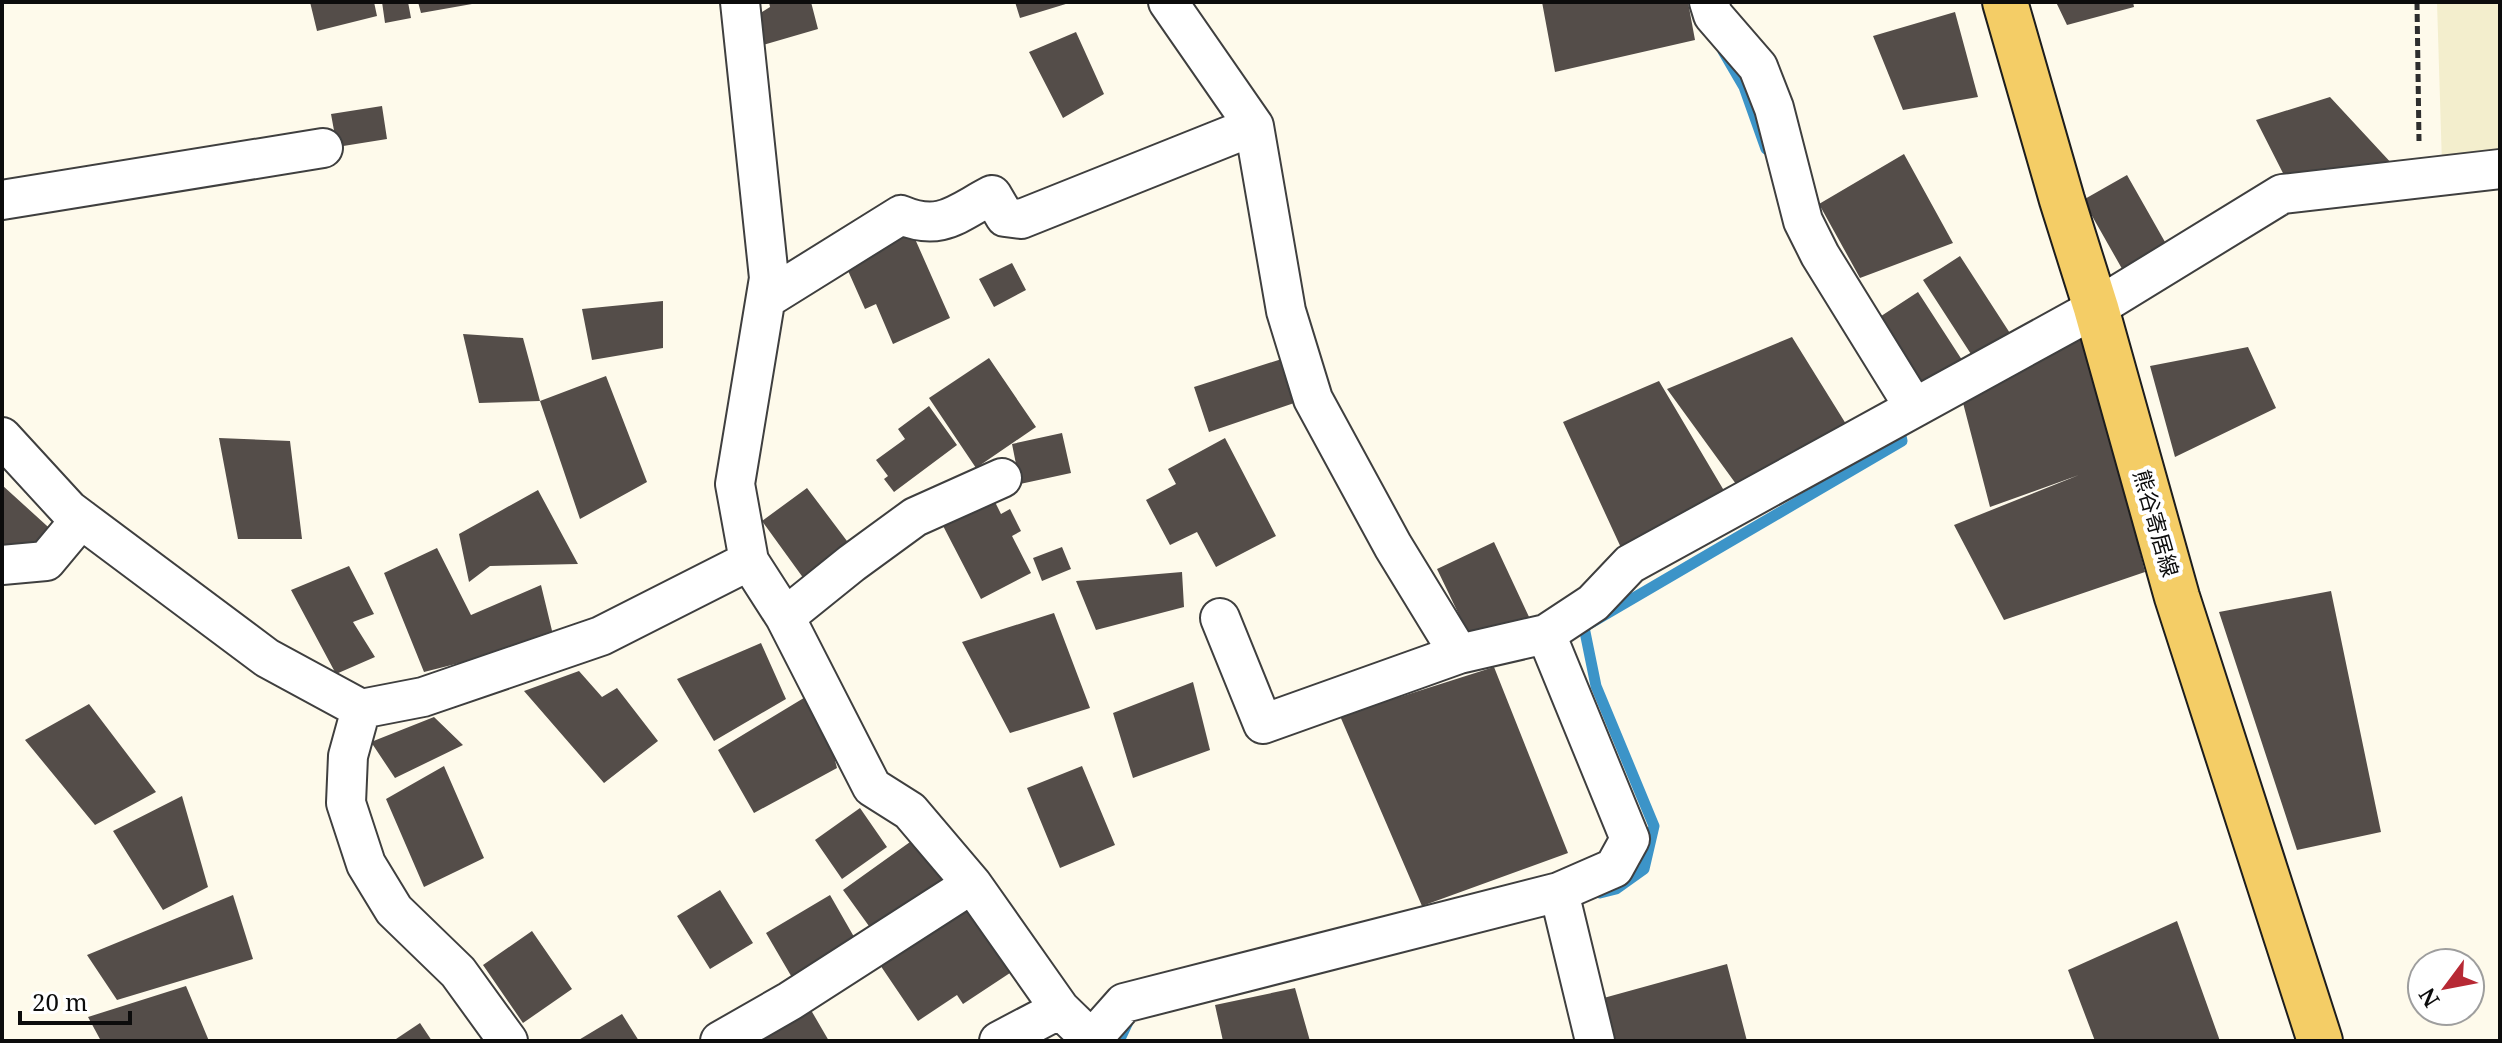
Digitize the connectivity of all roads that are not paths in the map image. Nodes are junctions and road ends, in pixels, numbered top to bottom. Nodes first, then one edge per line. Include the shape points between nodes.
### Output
1 (740, 2) edge
2 (1168, 2) edge
3 (1709, 2) edge
4 (2005, 2) edge
5 (1254, 126) junction
6 (323, 148) dead end
7 (2500, 169) edge
8 (2, 200) edge
9 (766, 299) junction
10 (2096, 308) junction
11 (1912, 408) junction
12 (2, 437) edge
13 (1002, 478) dead end
14 (81, 519) junction
15 (749, 561) junction
16 (2, 565) edge
17 (785, 617) junction
18 (1220, 618) dead end
19 (1546, 634) junction
20 (1459, 654) junction
21 (361, 709) junction
22 (972, 884) junction
23 (1559, 892) junction
24 (1060, 1009) junction
25 (1093, 1040) edge
26 (508, 1041) edge
27 (720, 1041) edge
28 (999, 1041) edge
29 (1595, 1041) edge
30 (2320, 1041) edge

1 - 9 street via 769,278
2 - 5 street
3 - 11 street via 1713,15 1758,67 1803,221
4 - 10 main road, 熊谷寄居線
5 - 9 street via 1021,219 1005,217 992,195 937,223 901,215
5 - 20 street via 1286,311 1313,399
6 - 8 street
7 - 10 street via 2282,194
9 - 15 street via 735,484
10 - 11 street
10 - 30 main road, 熊谷寄居線 via 2177,597
11 - 19 street via 1630,564 1593,603
12 - 14 street
13 - 17 street via 915,517
14 - 16 street via 46,561
14 - 21 street via 267,658
15 - 17 street
15 - 21 street via 601,636 423,697
17 - 22 street via 872,787 910,811
18 - 20 street via 1263,724
19 - 20 street
19 - 23 street via 1630,839 1614,868
21 - 26 street via 348,756 346,803 366,864 394,910 458,972
22 - 24 street
22 - 27 street
23 - 25 street via 1124,1003
23 - 29 street
24 - 25 street
24 - 28 street

